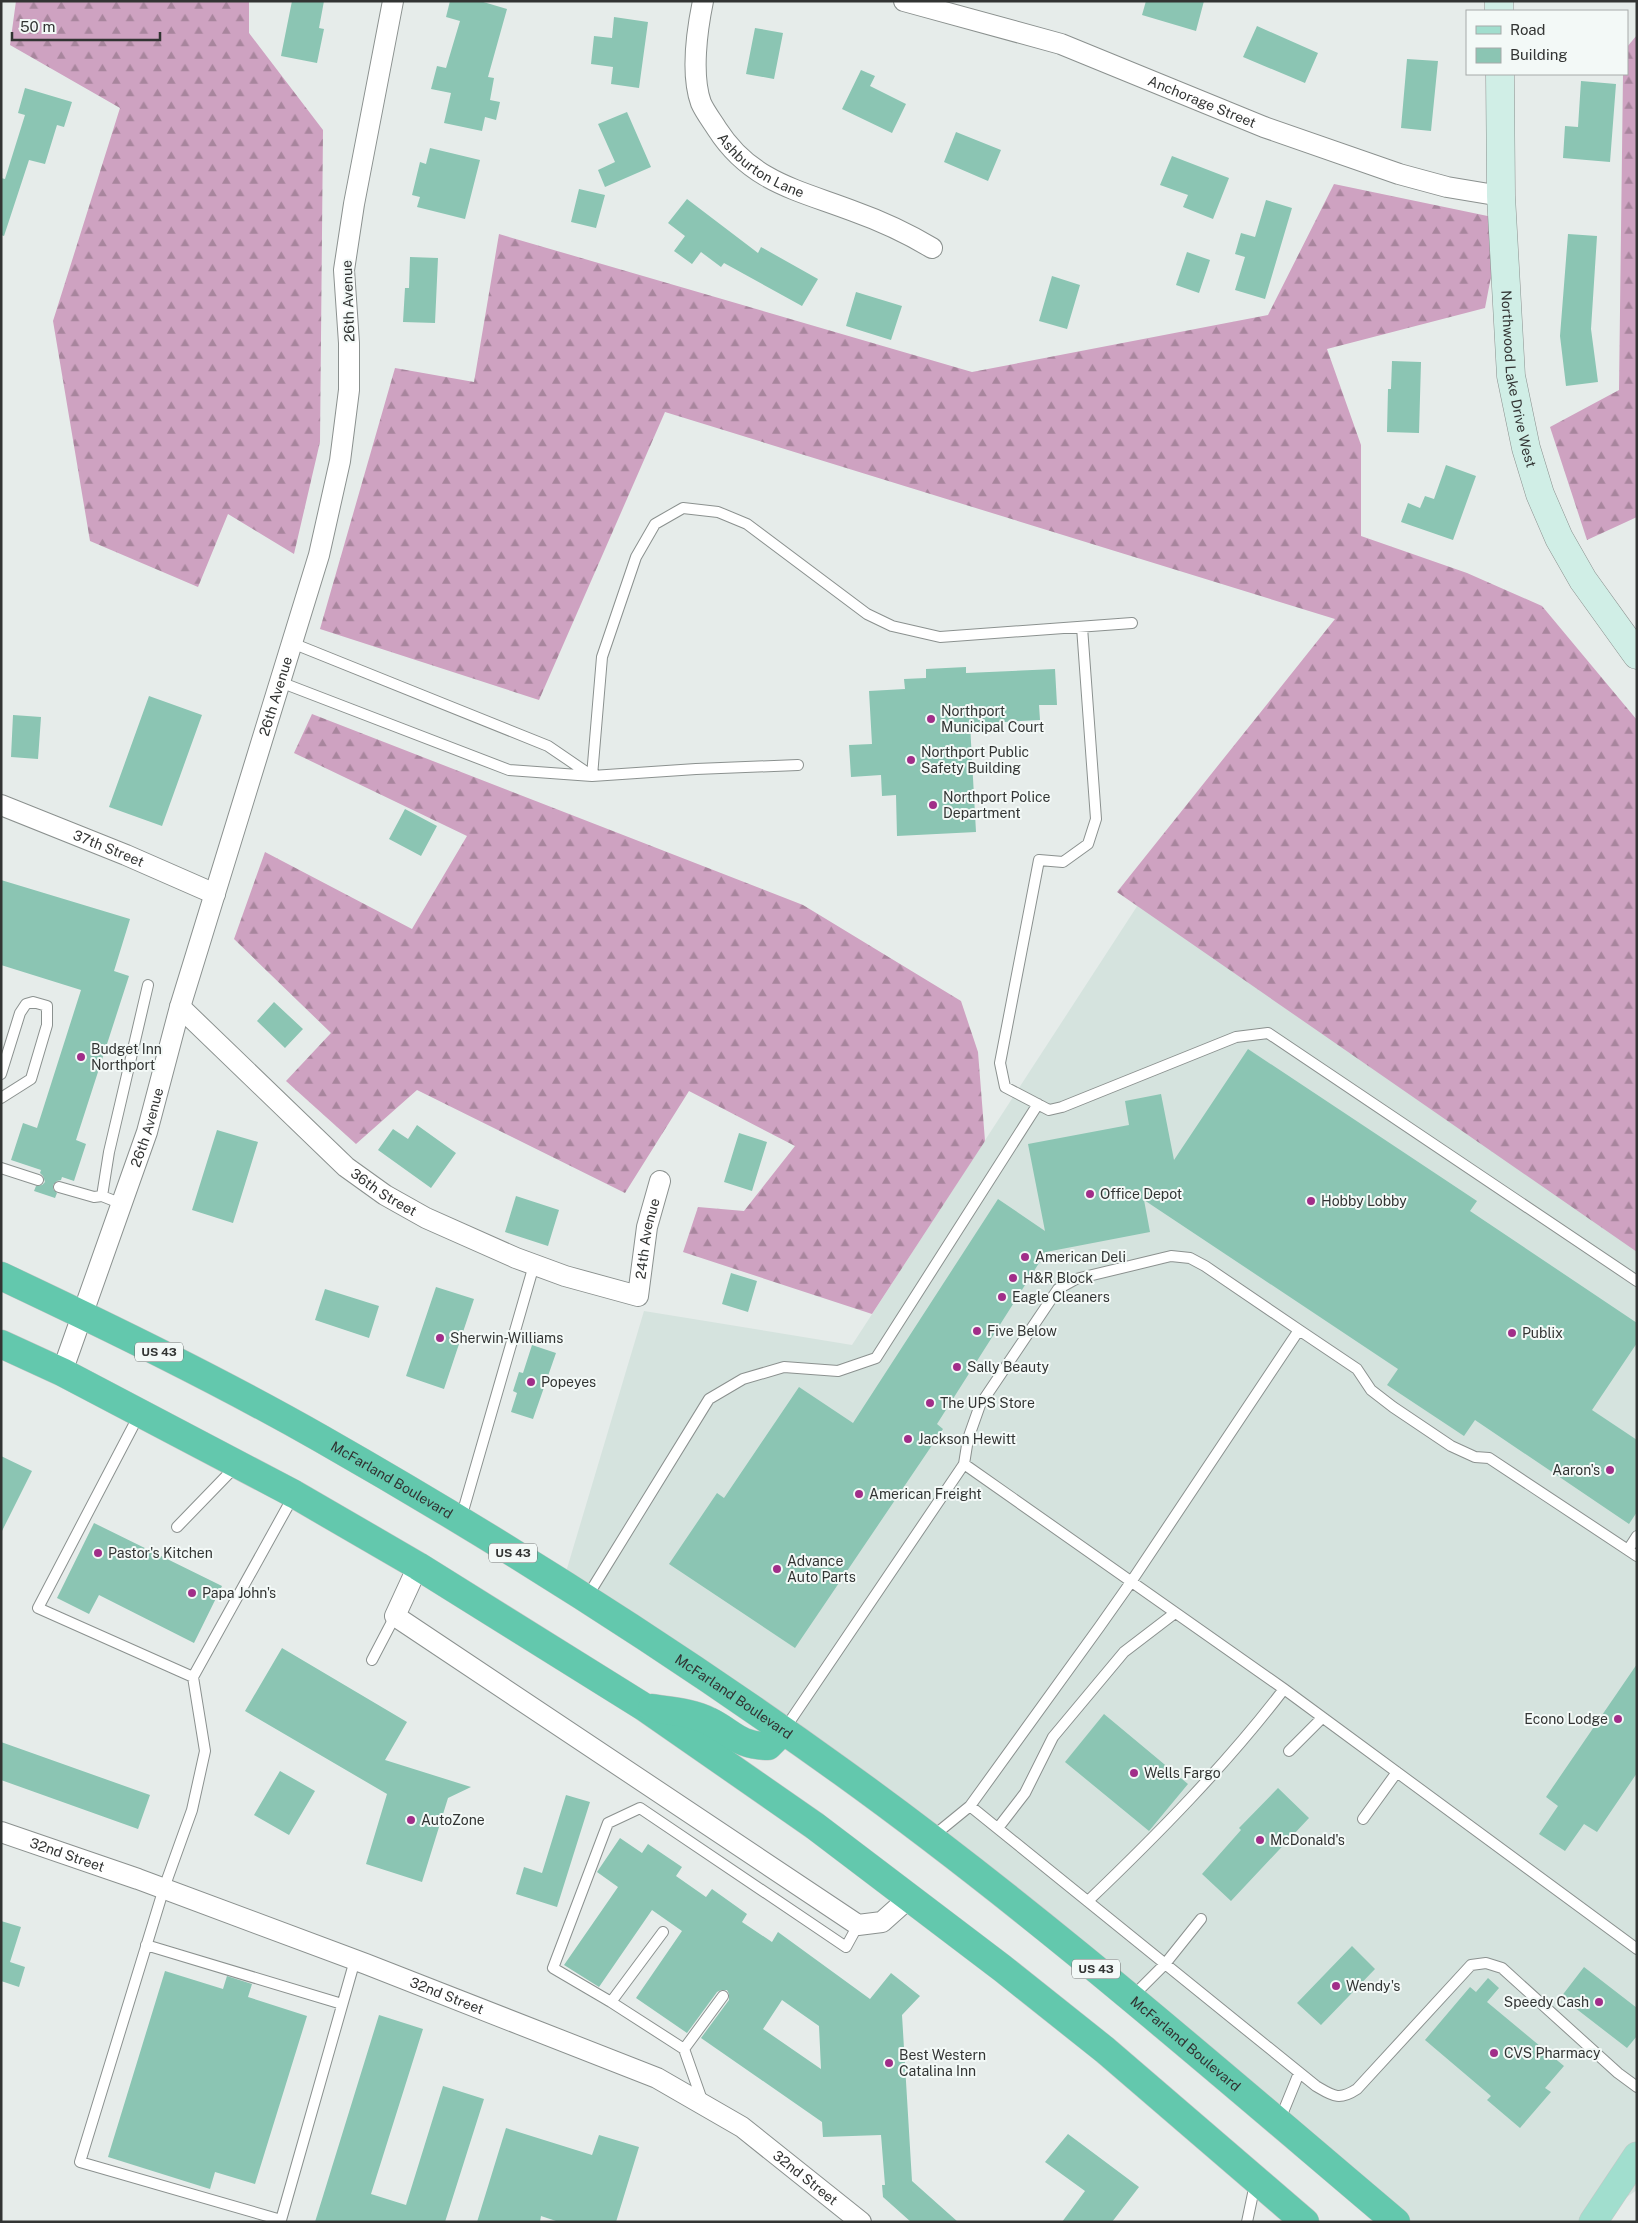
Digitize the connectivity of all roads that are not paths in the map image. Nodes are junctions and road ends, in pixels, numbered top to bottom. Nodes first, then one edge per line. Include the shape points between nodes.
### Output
1 (393, 1) edge
2 (703, 1) edge
3 (904, 1) edge
4 (1500, 75) edge
5 (1501, 196) junction
6 (932, 248) dead end
7 (1132, 623) dead end
8 (1082, 627) junction
9 (292, 643) junction
10 (1637, 655) edge
11 (280, 682) junction
12 (798, 765) dead end
13 (592, 776) junction
14 (1, 805) edge
15 (215, 894) junction
16 (148, 985) dead end
17 (180, 1006) junction
18 (1, 1074) edge
19 (1, 1098) edge
20 (1038, 1104) junction
21 (1, 1168) edge
22 (38, 1180) dead end
23 (660, 1181) dead end
24 (59, 1187) dead end
25 (102, 1196) junction
26 (122, 1204) junction
27 (534, 1265) junction
28 (1, 1276) edge
29 (1637, 1281) edge
30 (638, 1296) joint
31 (83, 1315) junction
32 (1299, 1330) junction
33 (1, 1344) edge
34 (62, 1372) junction
35 (140, 1412) junction
36 (238, 1464) junction
37 (964, 1464) junction
38 (294, 1494) junction
39 (460, 1521) junction
40 (177, 1527) dead end
41 (1637, 1536) edge
42 (1632, 1553) edge
43 (418, 1566) junction
44 (1132, 1582) junction
45 (586, 1598) junction
46 (1175, 1613) junction
47 (395, 1616) junction
48 (372, 1660) dead end
49 (192, 1677) junction
50 (1284, 1690) junction
51 (644, 1707) junction
52 (1322, 1718) junction
53 (783, 1731) junction
54 (1289, 1751) dead end
55 (1396, 1772) junction
56 (970, 1806) junction
57 (1364, 1819) dead end
58 (998, 1828) junction
59 (1, 1832) edge
60 (930, 1838) junction
61 (164, 1888) junction
62 (910, 1897) junction
63 (1088, 1902) junction
64 (1200, 1919) dead end
65 (858, 1926) junction
66 (663, 1932) dead end
67 (146, 1945) junction
68 (1637, 1949) edge
69 (355, 1960) junction
70 (1165, 1964) junction
71 (722, 1996) dead end
72 (1132, 1998) junction
73 (611, 2002) junction
74 (342, 2004) junction
75 (684, 2049) junction
76 (1299, 2073) junction
77 (1637, 2087) edge
78 (703, 2104) junction
79 (1279, 2123) junction
80 (1637, 2156) edge
81 (1256, 2180) junction
82 (861, 2222) edge
83 (1248, 2222) edge
84 (1305, 2222) edge
85 (1396, 2222) edge
86 (1593, 2222) edge

1 - 9 street, 26th Avenue via 344,270 349,390 344,438 319,555
2 - 6 street, Ashburton Lane via 696,80 702,104 727,144 764,176 906,233
3 - 5 street, Anchorage Street via 1061,44 1264,126 1399,174 1447,187
4 - 5 street, Northwood Lake Drive West
5 - 10 street, Northwood Lake Drive West via 1512,376 1526,448 1540,494 1559,538 1583,580
7 - 8 lane
8 - 13 lane via 940,637 892,626 867,614 747,524 718,512 683,508 655,524 636,557 602,657
8 - 20 lane via 1096,819 1088,844 1070,858 1063,862 1039,860 1000,1063 1006,1087
9 - 11 street, 26th Avenue
9 - 13 lane via 548,746
11 - 13 lane via 509,770
11 - 15 street, 26th Avenue
12 - 13 lane
14 - 15 street, 37th Street
15 - 17 street, 26th Avenue
16 - 25 lane via 109,1152
17 - 26 street, 26th Avenue via 147,1132
17 - 27 street, 36th Street via 346,1167 384,1195 447,1229
18 - 19 lane via 26,1004 34,1002 47,1006 47,1025 31,1079
20 - 29 lane via 1050,1110 1062,1107 1236,1038 1268,1034
20 - 45 lane via 876,1358 838,1371 784,1367 743,1379 709,1399
21 - 22 lane
23 - 30 street, 24th Avenue via 647,1227
24 - 25 lane via 94,1197
25 - 26 lane
26 - 31 street, 26th Avenue
27 - 30 street, 36th Street
27 - 39 lane
28 - 31 highway, McFarland Boulevard / US 43
31 - 34 street, 26th Avenue
31 - 39 highway, McFarland Boulevard / US 43 via 156,1350 318,1437
32 - 37 lane via 1190,1258 1171,1256 1076,1279 1058,1289 980,1404 968,1439
32 - 42 lane via 1357,1369 1371,1390 1393,1407 1451,1446 1475,1457 1489,1458
32 - 44 lane
33 - 34 highway
34 - 35 highway
35 - 36 highway
35 - 49 lane via 38,1608
36 - 38 highway
36 - 40 lane
37 - 44 lane
37 - 53 lane
38 - 43 highway
38 - 49 lane
39 - 45 highway, McFarland Boulevard / US 43
41 - 42 lane
43 - 47 street
43 - 51 highway
44 - 46 lane
44 - 56 lane
45 - 53 highway, McFarland Boulevard / US 43
46 - 50 lane
46 - 58 lane via 1124,1652 1053,1737 1024,1793
47 - 48 lane
47 - 65 street
49 - 61 lane via 205,1751 192,1810
50 - 52 lane
50 - 63 lane via 1258,1724
51 - 53 highway via 708,1720 752,1746 768,1746
51 - 62 highway
52 - 54 lane
52 - 55 lane
53 - 60 highway, McFarland Boulevard / US 43
55 - 57 lane
55 - 68 lane
56 - 58 lane
56 - 60 lane
58 - 63 lane
59 - 61 street, 32nd Street
60 - 72 highway, McFarland Boulevard / US 43
61 - 67 lane
61 - 69 street, 32nd Street
62 - 65 street via 882,1922
62 - 81 highway via 1105,2050
63 - 70 lane
64 - 70 lane
65 - 73 lane via 846,1947 640,1808 608,1823 553,1968
66 - 73 lane
67 - 74 lane
67 - 74 lane via 80,2162 281,2220
69 - 74 lane
69 - 78 street, 32nd Street via 657,2078
70 - 72 lane
70 - 76 lane
71 - 75 lane
72 - 79 highway, McFarland Boulevard / US 43
73 - 75 lane
75 - 78 lane
76 - 77 lane via 1334,2096 1346,2096 1357,2089 1472,1965 1486,1963 1502,1968
76 - 79 lane
78 - 82 street, 32nd Street via 742,2126
79 - 85 highway, McFarland Boulevard / US 43
80 - 86 main road
81 - 83 lane
81 - 84 highway

